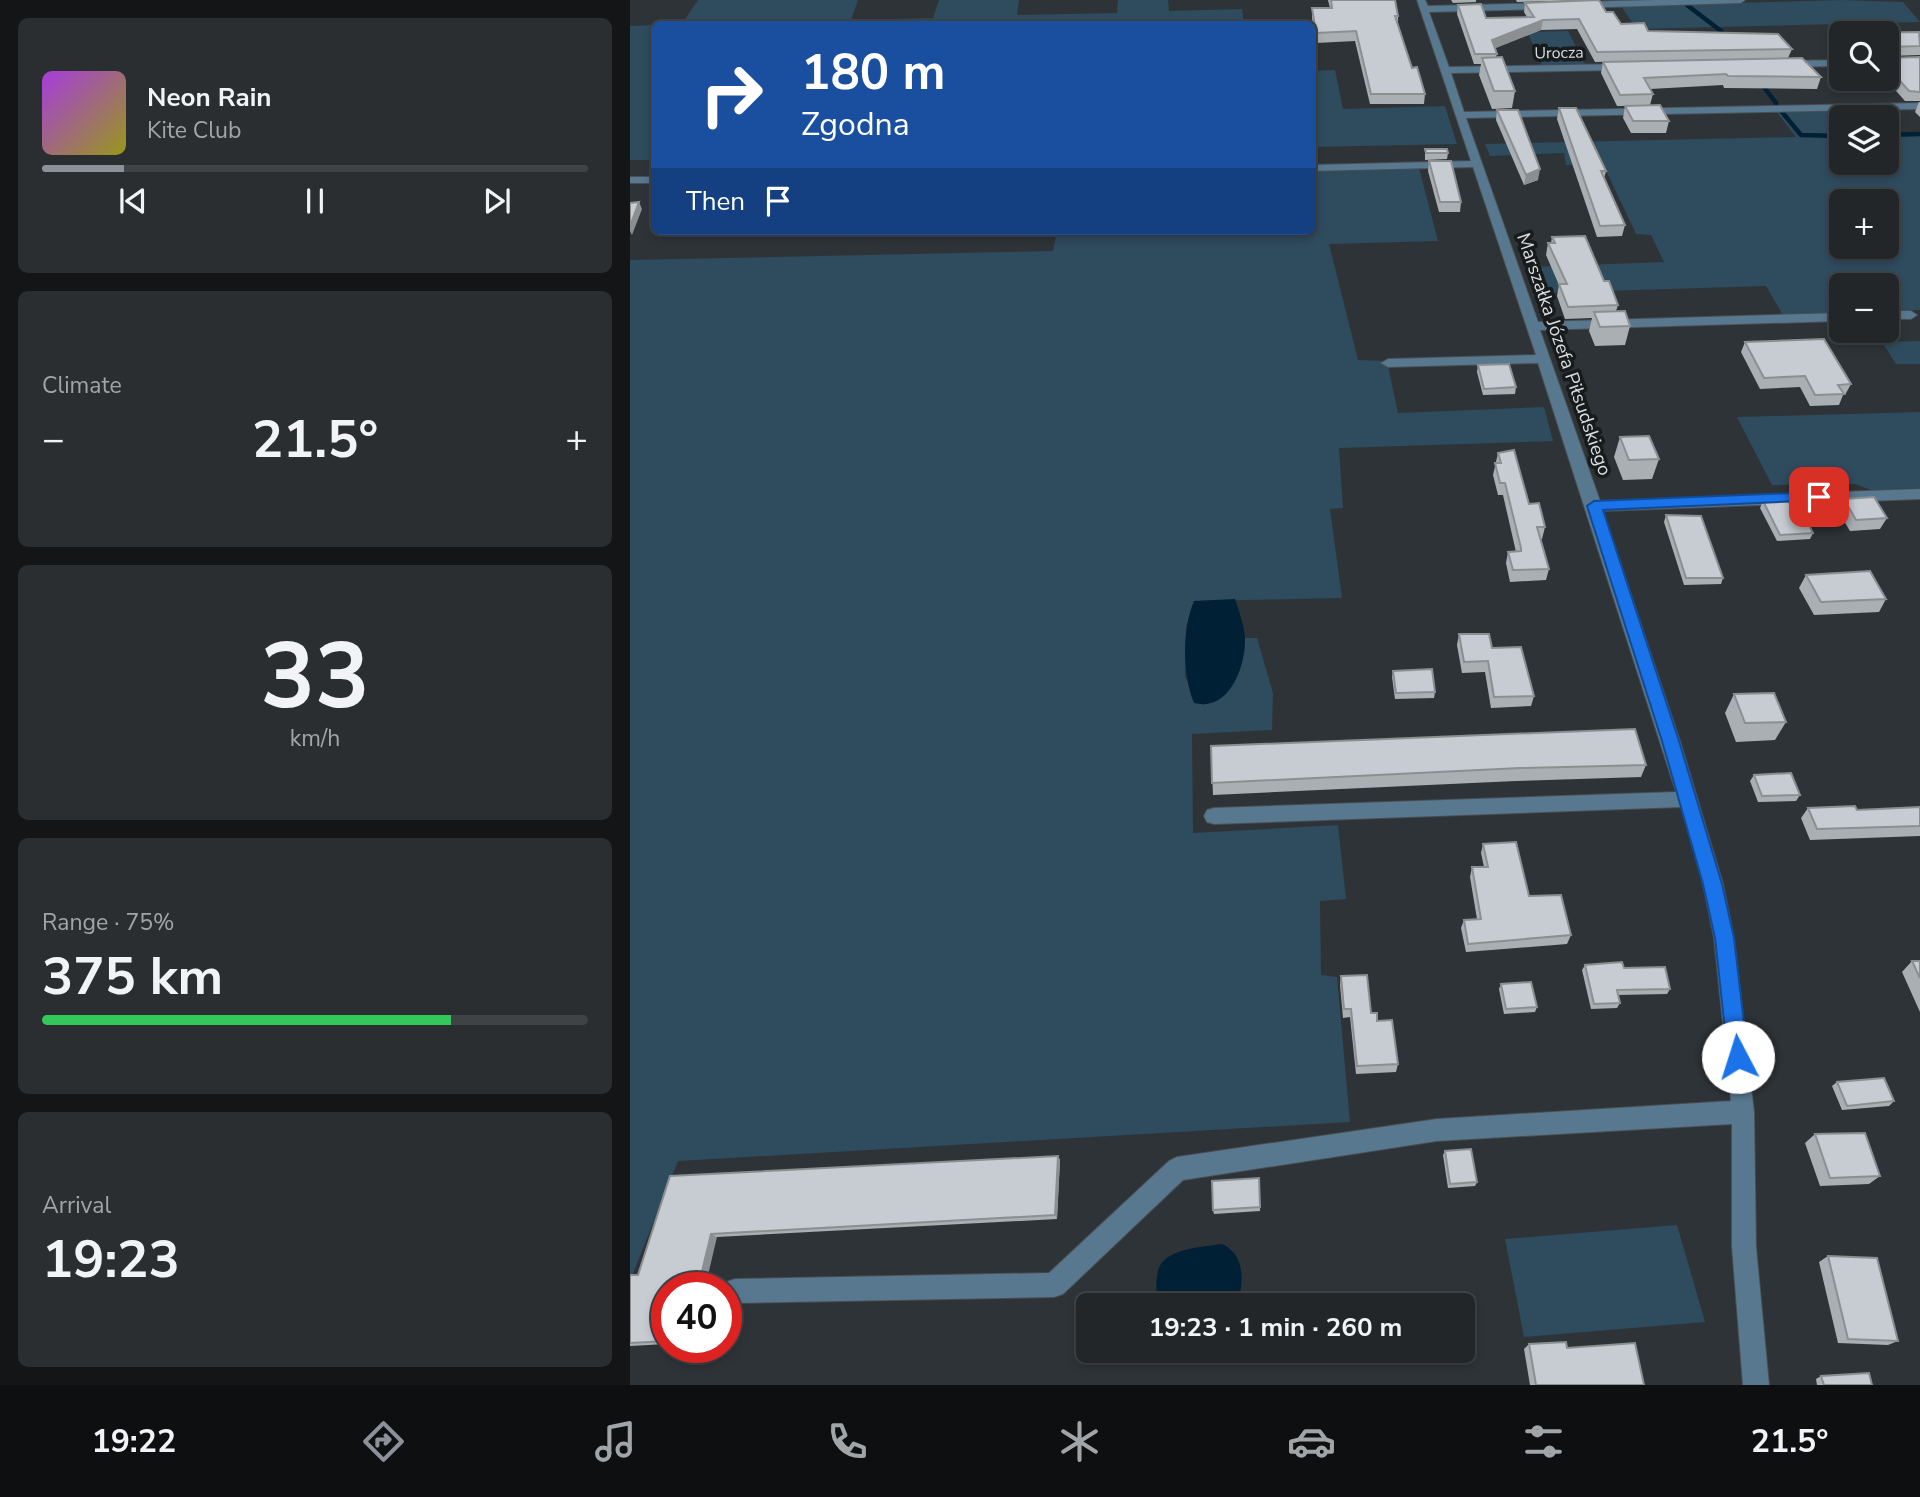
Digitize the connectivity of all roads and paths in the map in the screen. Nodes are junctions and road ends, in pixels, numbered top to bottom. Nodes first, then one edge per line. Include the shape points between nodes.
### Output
1 (1741, 0) edge
2 (1422, 5) edge
3 (1553, 5) edge
4 (1566, 5) edge
5 (1829, 63) edge
6 (1777, 64) edge
7 (1630, 67) edge
8 (1445, 70) junction
9 (1920, 106) edge
10 (1461, 115) junction
11 (1478, 164) junction
12 (1316, 168) edge
13 (630, 180) edge
14 (651, 180) edge
15 (1899, 315) edge
16 (1910, 315) dead end
17 (1829, 317) edge
18 (1533, 326) junction
19 (1544, 359) junction
20 (1388, 363) dead end
21 (1920, 494) edge
22 (1594, 506) junction
23 (1689, 799) junction
24 (1214, 816) dead end
25 (1743, 1112) junction
26 (742, 1290) edge
27 (1756, 1385) edge

1 - 4 street
2 - 3 street
2 - 8 street, Marszałka Józefa Piłsudskiego
5 - 6 street
7 - 8 street, Urocza
8 - 10 street, Marszałka Józefa Piłsudskiego
9 - 10 street
10 - 11 street, Marszałka Józefa Piłsudskiego
11 - 12 street
11 - 18 street, Marszałka Józefa Piłsudskiego
13 - 14 street
15 - 16 street
17 - 18 street
18 - 19 street, Marszałka Józefa Piłsudskiego
19 - 20 street
19 - 22 street, Marszałka Józefa Piłsudskiego
21 - 22 street
22 - 23 street, Marszałka Józefa Piłsudskiego
23 - 24 street
23 - 25 street, Marszałka Józefa Piłsudskiego via 1724,938
25 - 26 street via 1437,1130 1177,1169 1054,1285
25 - 27 street, Marszałka Józefa Piłsudskiego via 1744,1247

